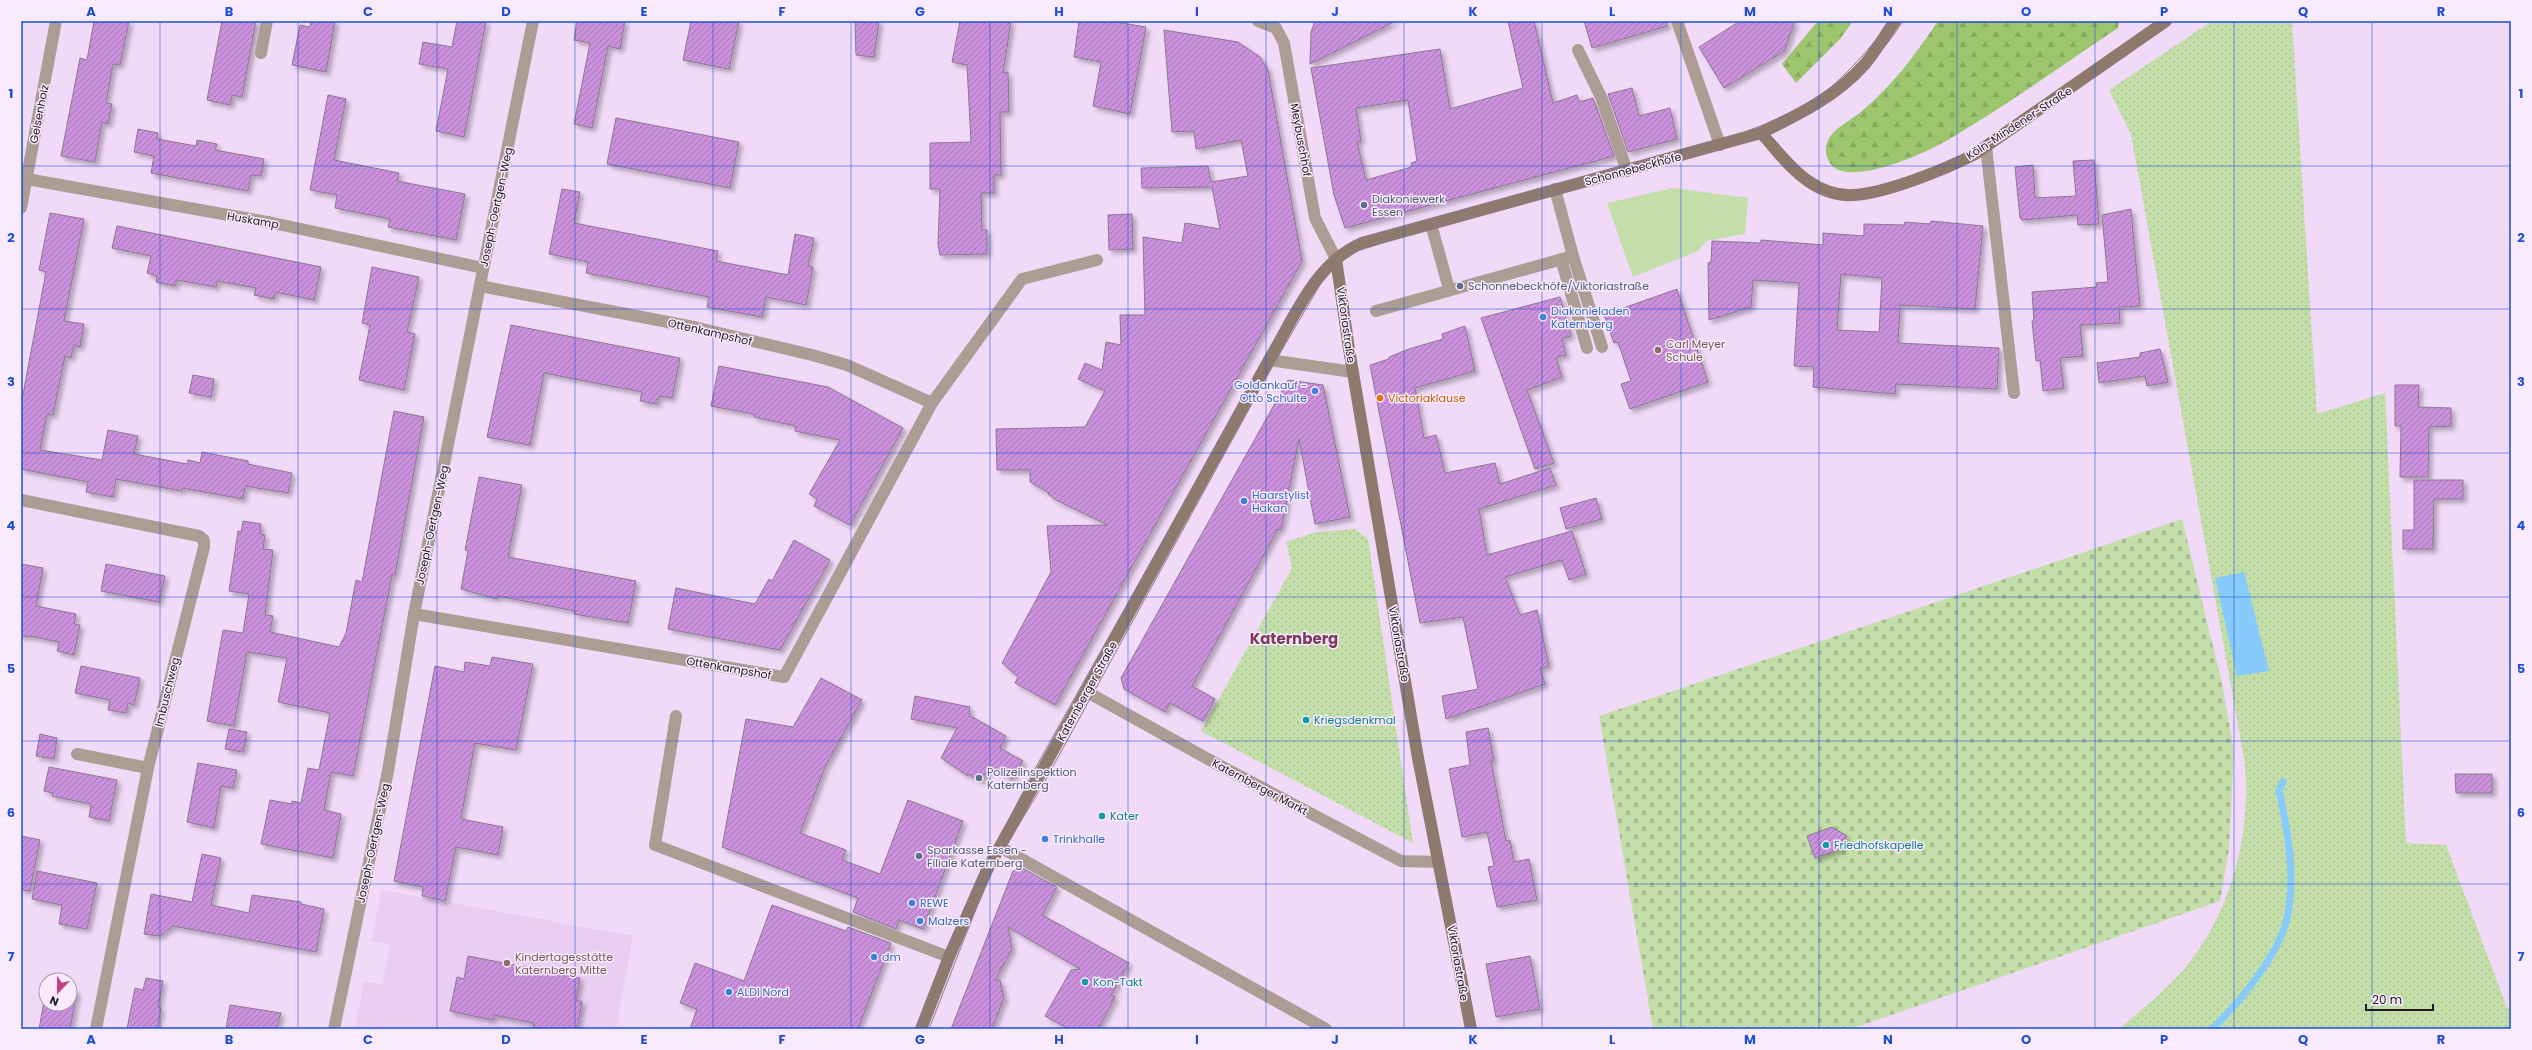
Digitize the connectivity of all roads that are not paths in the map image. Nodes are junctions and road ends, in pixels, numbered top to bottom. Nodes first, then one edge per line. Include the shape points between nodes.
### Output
1 (56, 21) edge
2 (267, 21) edge
3 (533, 21) edge
4 (1258, 21) edge
5 (1677, 21) edge
6 (1895, 21) edge
7 (2166, 21) edge
8 (1279, 25) edge
9 (1578, 50) dead end
10 (261, 53) dead end
11 (1760, 133) junction
12 (1720, 145) junction
13 (1986, 147) junction
14 (1627, 171) junction
15 (24, 178) edge
16 (1555, 189) junction
17 (21, 208) edge
18 (1431, 224) junction
19 (1573, 256) junction
20 (1336, 258) junction
21 (1097, 260) dead end
22 (1561, 260) junction
23 (483, 268) junction
24 (480, 286) junction
25 (1449, 289) junction
26 (1376, 311) dead end
27 (1602, 347) dead end
28 (1587, 348) dead end
29 (1269, 360) junction
30 (1353, 372) junction
31 (2014, 394) dead end
32 (932, 403) junction
33 (21, 500) edge
34 (414, 614) junction
35 (1087, 692) junction
36 (676, 716) dead end
37 (77, 754) dead end
38 (148, 768) junction
39 (1000, 847) junction
40 (1438, 862) junction
41 (949, 956) junction
42 (96, 1029) edge
43 (334, 1029) edge
44 (921, 1029) edge
45 (1327, 1029) edge
46 (1471, 1029) edge

1 - 15 street, Gelsenholz
2 - 10 street
3 - 23 street, Joseph-Oertgen-Weg
4 - 8 street
5 - 12 street
6 - 11 main road, Schonnebeckhöfe via 1865,64 1840,87 1807,111
7 - 13 main road, Köln-Mindener-Straße
8 - 20 street, Meybuschhof via 1315,218
9 - 14 street via 1602,98
11 - 12 main road, Schonnebeckhöfe
11 - 13 main road, Köln-Mindener-Straße via 1808,182 1843,195 1865,194 1915,178 1965,159
12 - 14 main road, Schonnebeckhöfe
13 - 31 street
14 - 16 main road, Schonnebeckhöfe
15 - 17 street, Gelsenholz
15 - 23 street, Huskamp via 273,223
16 - 18 main road, Schonnebeckhöfe
16 - 19 street
18 - 20 main road, Schonnebeckhöfe via 1362,243
18 - 25 street
19 - 22 street
19 - 27 street
20 - 29 main road, Katernberger Straße via 1311,288
20 - 30 main road, Viktoriastraße
21 - 32 street, Ottenkampshof via 1022,279
22 - 25 street
22 - 28 street
23 - 24 street, Joseph-Oertgen-Weg
24 - 32 street, Ottenkampshof via 694,327 812,355 847,366
24 - 34 street, Joseph-Oertgen-Weg
25 - 26 street
29 - 30 street
29 - 35 main road, Katernberger Straße
30 - 40 main road, Viktoriastraße
32 - 34 street, Ottenkampshof via 784,677
33 - 38 street, Imbuschweg via 199,536 204,540
34 - 43 street, Joseph-Oertgen-Weg via 388,771
35 - 39 main road, Katernberger Straße
35 - 40 street, Katernberger Markt via 1401,861
36 - 41 street via 654,845
37 - 38 street
38 - 42 street, Imbuschweg
39 - 41 main road, Katernberger Straße via 987,870
39 - 45 street
40 - 46 main road, Viktoriastraße
41 - 44 main road, Katernberger Straße

